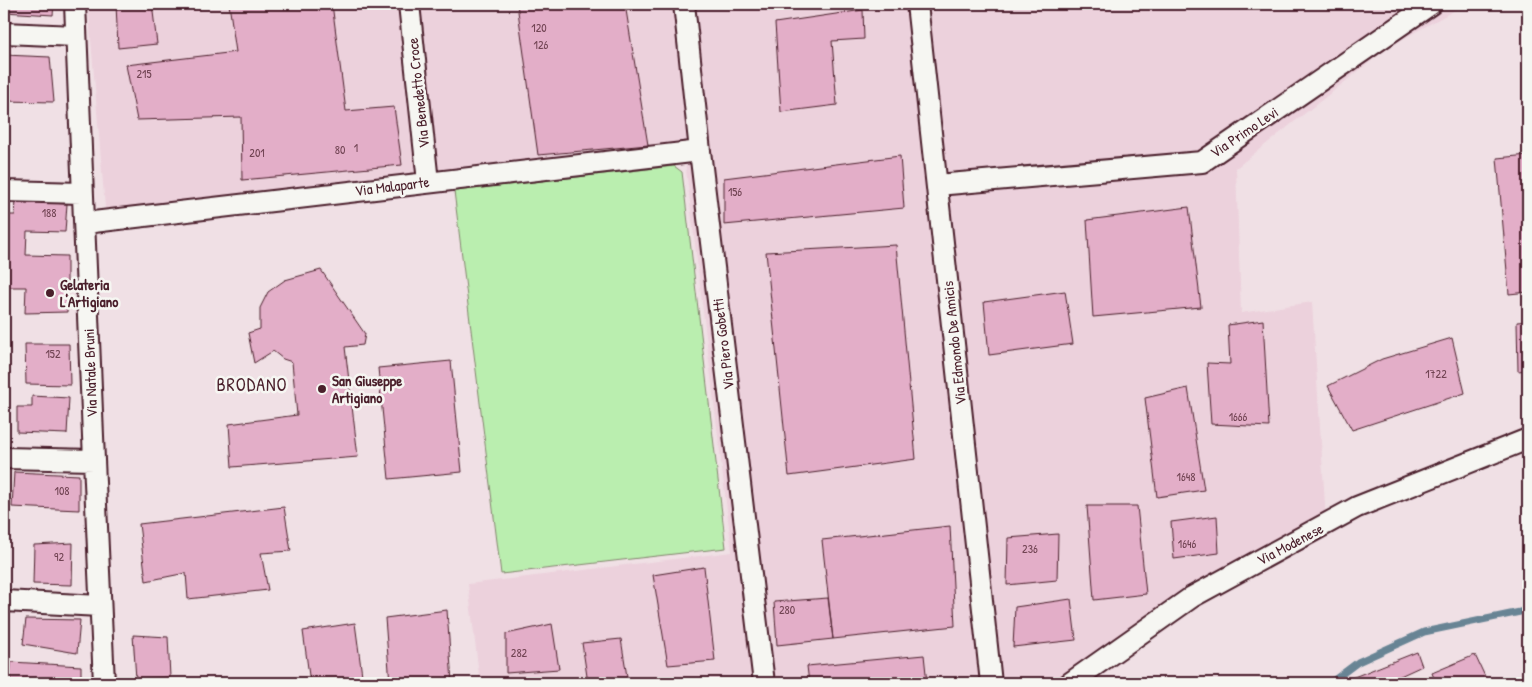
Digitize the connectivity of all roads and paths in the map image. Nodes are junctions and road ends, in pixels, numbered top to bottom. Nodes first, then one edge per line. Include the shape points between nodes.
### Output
1 (75, 4) edge
2 (409, 4) edge
3 (684, 4) edge
4 (917, 4) edge
5 (1431, 4) edge
6 (4, 33) edge
7 (76, 36) junction
8 (700, 150) junction
9 (428, 182) junction
10 (937, 185) junction
11 (4, 190) edge
12 (82, 193) junction
13 (85, 223) junction
14 (1528, 439) edge
15 (4, 458) edge
16 (94, 460) junction
17 (4, 601) edge
18 (100, 606) junction
19 (104, 683) edge
20 (764, 683) edge
21 (991, 683) edge
22 (1070, 683) edge

1 - 7 street, Via Natale Bruni
2 - 9 street, Via Benedetto Croce
3 - 8 street, Via Piero Gobetti
4 - 10 street, Via Edmondo De Amicis
5 - 10 street, Via Primo Levi via 1202,162
6 - 7 street
7 - 12 street, Via Natale Bruni
8 - 9 street, Via Malaparte
8 - 20 street, Via Piero Gobetti
9 - 13 street, Via Malaparte
10 - 21 street, Via Edmondo De Amicis
11 - 12 street
12 - 13 street, Via Natale Bruni
13 - 16 street, Via Natale Bruni
14 - 22 street, Via Modenese via 1357,507 1192,597
15 - 16 street
16 - 18 street, Via Natale Bruni
17 - 18 street
18 - 19 street, Via Natale Bruni

